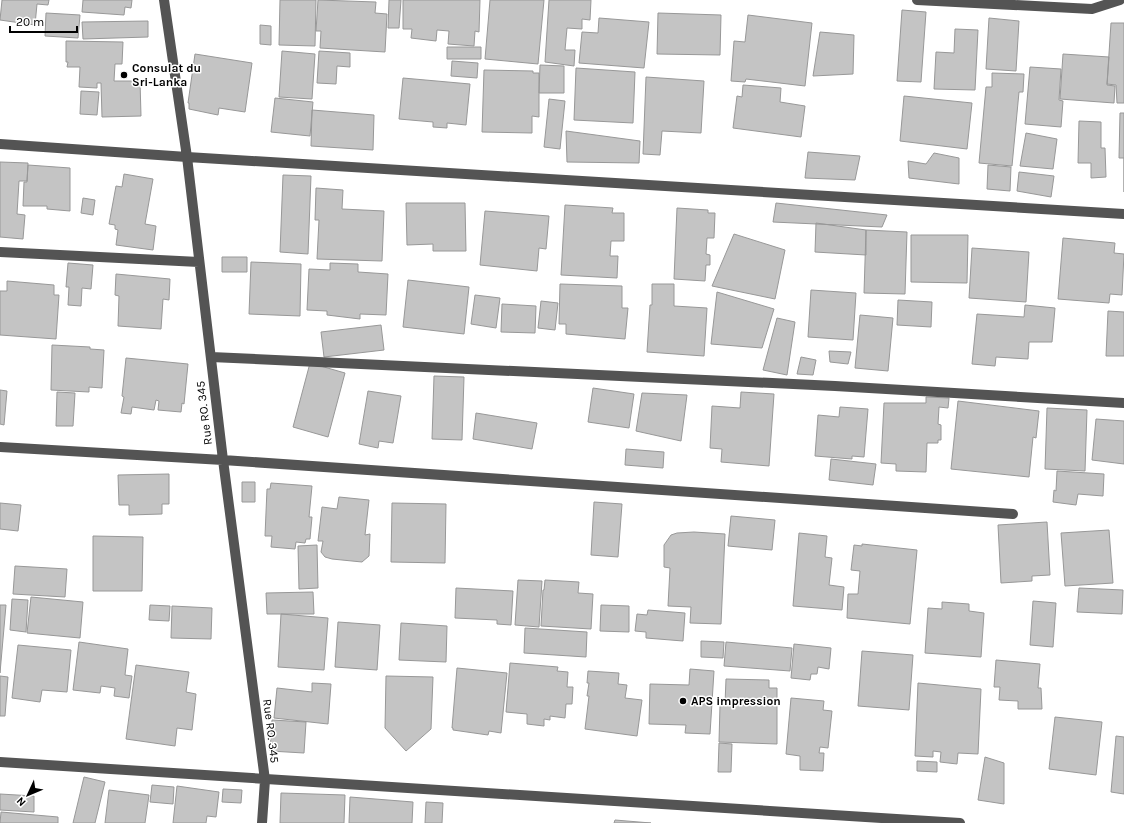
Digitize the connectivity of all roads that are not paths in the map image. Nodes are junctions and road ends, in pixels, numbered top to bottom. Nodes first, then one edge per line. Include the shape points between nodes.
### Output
1 (164, 0) edge
2 (917, 0) edge
3 (1120, 0) edge
4 (0, 144) edge
5 (187, 157) junction
6 (1124, 214) edge
7 (0, 252) edge
8 (199, 262) junction
9 (211, 357) junction
10 (1124, 404) edge
11 (0, 447) edge
12 (223, 460) junction
13 (1013, 514) dead end
14 (0, 762) edge
15 (264, 780) junction
16 (262, 823) edge
17 (960, 823) edge

1 - 5 street, Rue RO. 345
2 - 3 street via 1092,9
4 - 5 street
5 - 6 street
5 - 8 street, Rue RO. 345
7 - 8 street
8 - 9 street, Rue RO. 345
9 - 10 street via 835,386
9 - 12 street, Rue RO. 345
11 - 12 street
12 - 13 street
12 - 15 street, Rue RO. 345
14 - 15 street
15 - 16 street, Rue RO. 345
15 - 17 street

